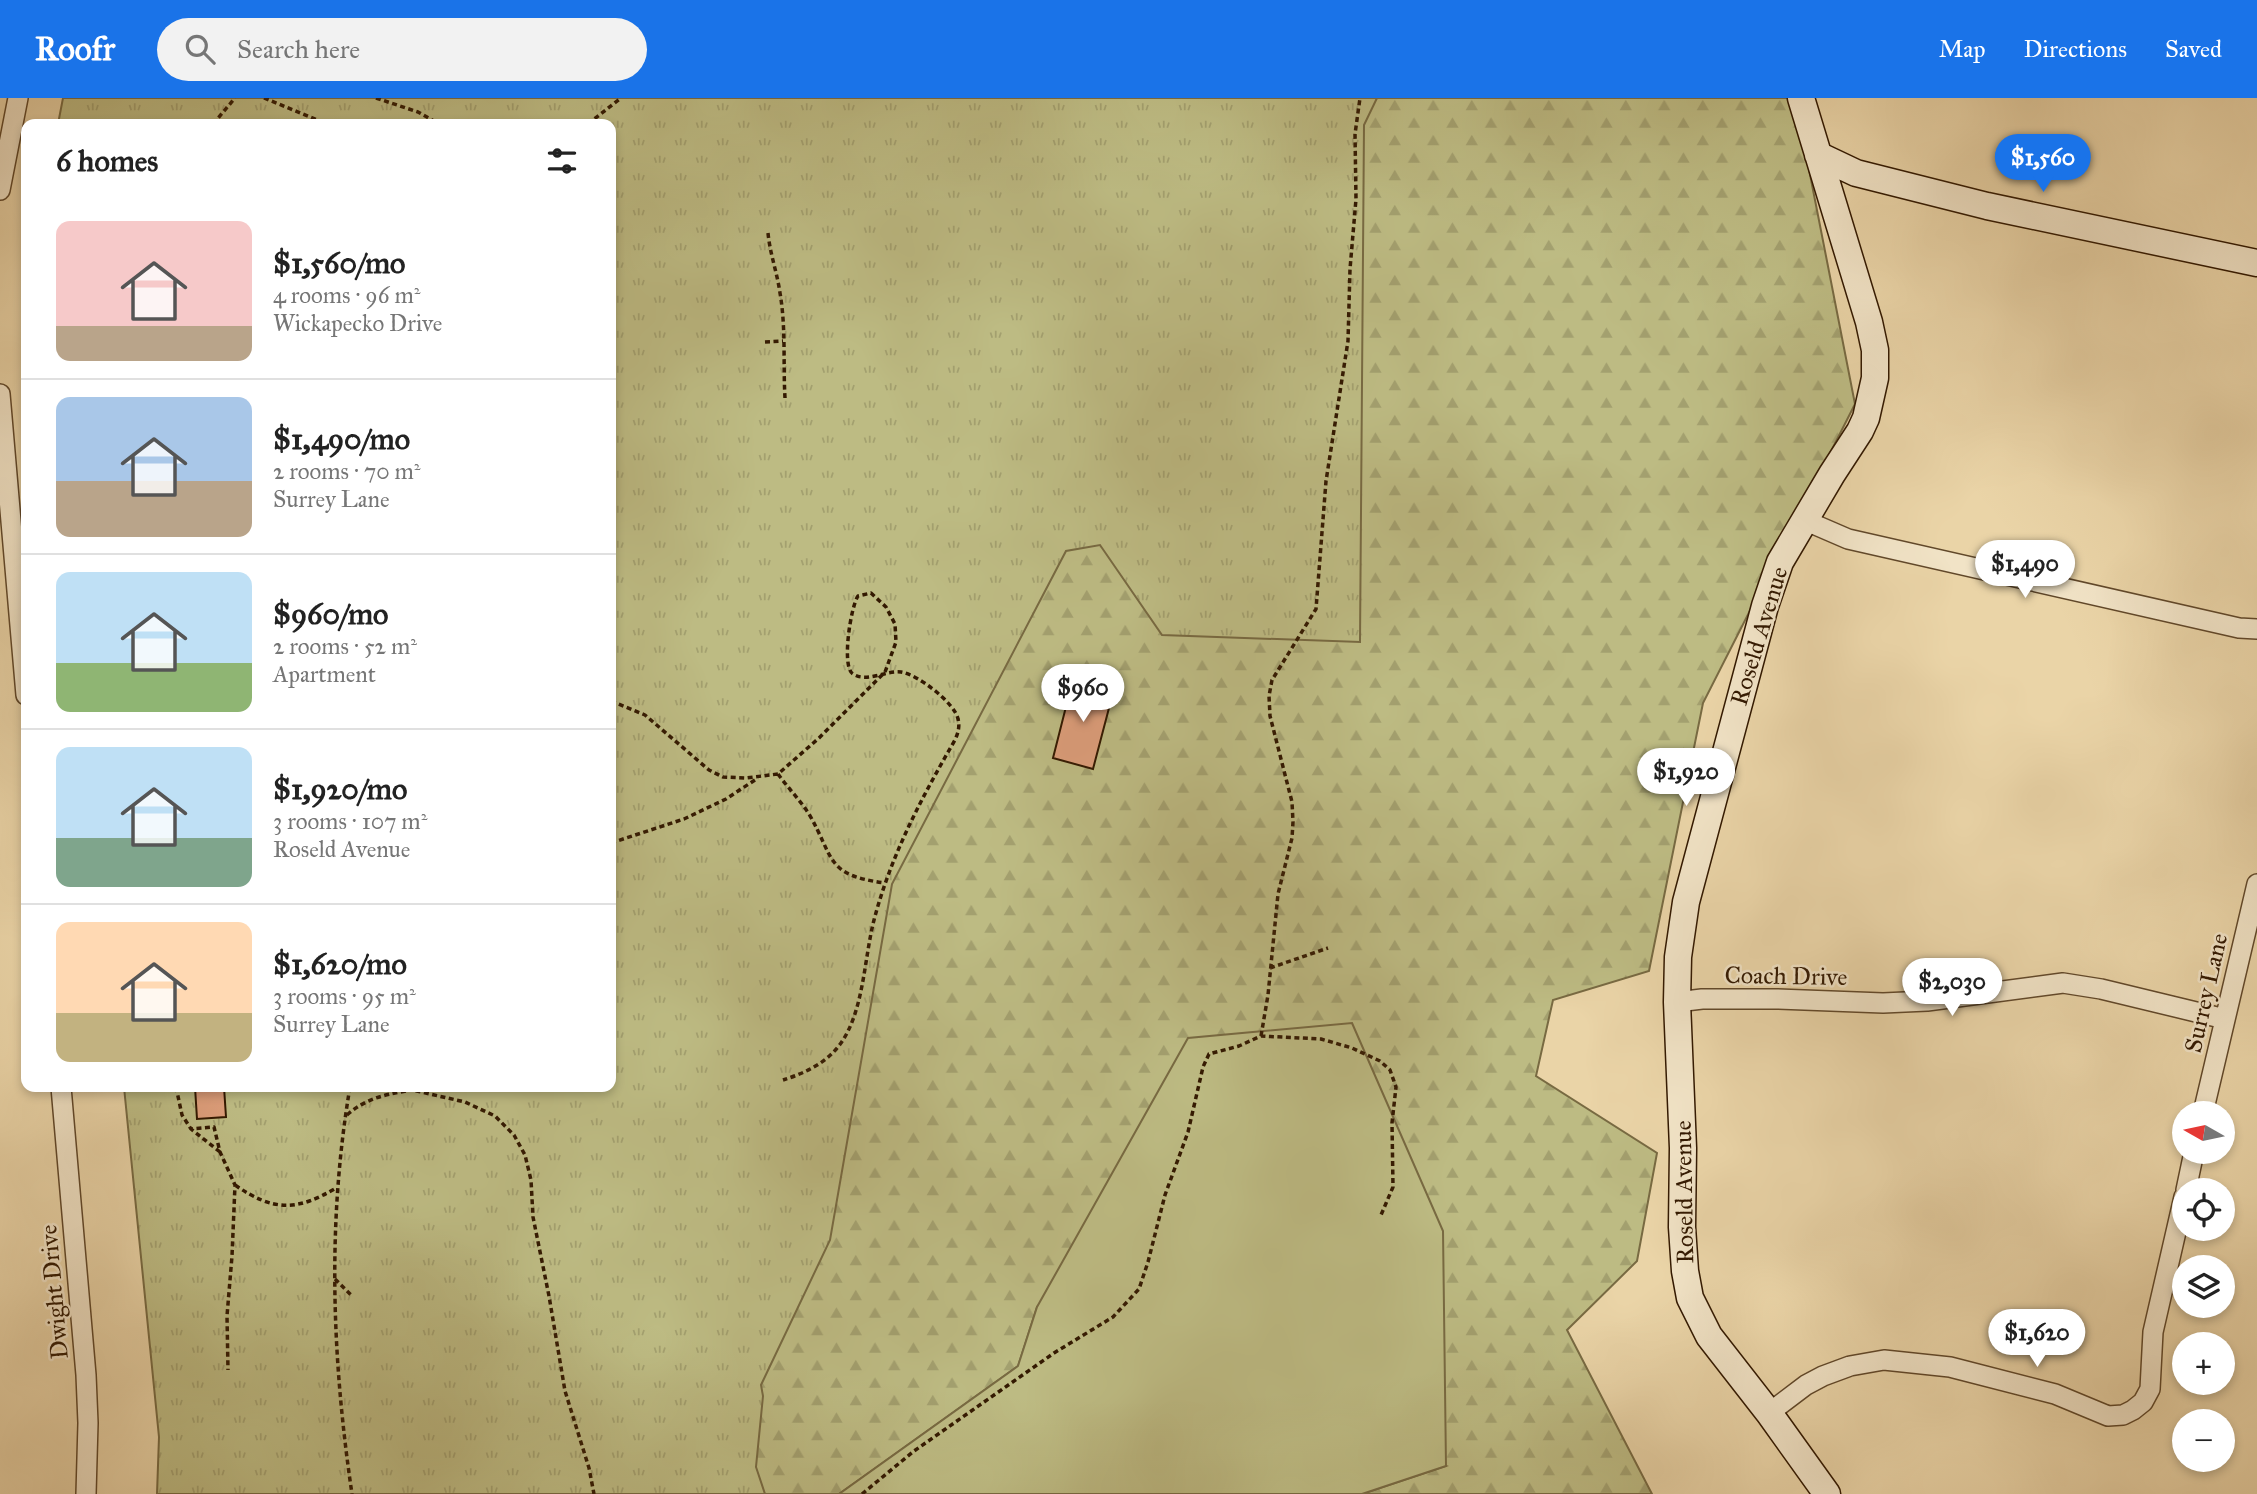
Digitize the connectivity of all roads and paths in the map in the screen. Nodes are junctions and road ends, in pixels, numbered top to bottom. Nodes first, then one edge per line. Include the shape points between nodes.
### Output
1 (18, 98) edge
2 (235, 98) edge
3 (264, 98) edge
4 (376, 98) edge
5 (621, 98) edge
6 (1360, 98) edge
7 (1801, 98) edge
8 (217, 119) edge
9 (315, 119) edge
10 (430, 119) edge
11 (594, 119) edge
12 (1818, 155) junction
13 (0, 190) edge
14 (768, 233) dead end
15 (2257, 263) edge
16 (783, 341) junction
17 (765, 342) dead end
18 (0, 394) edge
19 (785, 398) dead end
20 (1804, 520) junction
21 (6, 534) edge
22 (2257, 629) edge
23 (21, 655) edge
24 (885, 672) junction
25 (616, 703) edge
26 (778, 774) junction
27 (760, 777) junction
28 (616, 841) edge
29 (885, 883) junction
30 (2257, 884) edge
31 (1328, 948) dead end
32 (1270, 968) junction
33 (1677, 1002) junction
34 (2225, 1019) junction
35 (1261, 1036) junction
36 (783, 1080) dead end
37 (61, 1092) edge
38 (177, 1092) edge
39 (349, 1092) edge
40 (398, 1092) edge
41 (418, 1092) edge
42 (2206, 1101) edge
43 (345, 1116) junction
44 (191, 1129) junction
45 (220, 1152) junction
46 (236, 1185) junction
47 (336, 1188) junction
48 (1381, 1215) dead end
49 (2174, 1241) edge
50 (334, 1278) junction
51 (351, 1295) dead end
52 (228, 1370) dead end
53 (1769, 1413) junction
54 (86, 1494) edge
55 (352, 1494) edge
56 (594, 1494) edge
57 (862, 1494) edge
58 (1827, 1494) edge

1 - 13 street
2 - 8 path
3 - 9 path
4 - 10 path
5 - 11 path
6 - 32 path via 1354,134 1356,199 1348,341 1326,481 1316,609 1272,680 1269,696 1293,822 1278,894
7 - 12 street, Roseld Avenue
12 - 15 street via 1856,173 1987,206
12 - 20 street, Roseld Avenue via 1869,323 1875,378 1860,431
14 - 16 path via 780,293
16 - 17 path
16 - 19 path
18 - 21 street
20 - 22 street via 1847,539
20 - 33 street, Roseld Avenue via 1780,562 1740,694 1686,902
21 - 23 street
24 - 24 path via 862,677 848,669 852,609 864,593 877,597 895,624 896,642
24 - 26 path
24 - 29 path via 915,677 936,692 958,716 959,728 907,828
25 - 27 path via 645,715 709,771 723,777
26 - 27 path
26 - 29 path via 807,812 839,870
27 - 28 path via 684,819
29 - 36 path via 850,1026 824,1061
30 - 34 street, Surrey Lane
31 - 32 path
32 - 35 path
33 - 34 street, Coach Drive via 1883,1003 2063,983
33 - 53 street, Roseld Avenue via 1687,1285 1706,1331
34 - 42 street, Surrey Lane
35 - 48 path via 1334,1042 1380,1061 1390,1070 1396,1087 1393,1187
35 - 57 path via 1209,1054 1149,1262 1139,1289 1127,1303 1113,1317 914,1451
37 - 54 street, Dwight Drive via 86,1375
38 - 44 path
39 - 43 path
40 - 43 path via 362,1102
41 - 56 path via 465,1102 495,1116 525,1155 565,1391
43 - 47 path
44 - 45 path
44 - 45 path via 214,1127
45 - 46 path
46 - 47 path via 257,1199 283,1206 306,1203
46 - 52 path
47 - 50 path
49 - 53 street via 2153,1332 2150,1389 2143,1402 2123,1415 2108,1416 2055,1394 1950,1367 1884,1360 1824,1376
50 - 51 path
50 - 55 path
53 - 58 street, Roseld Avenue

